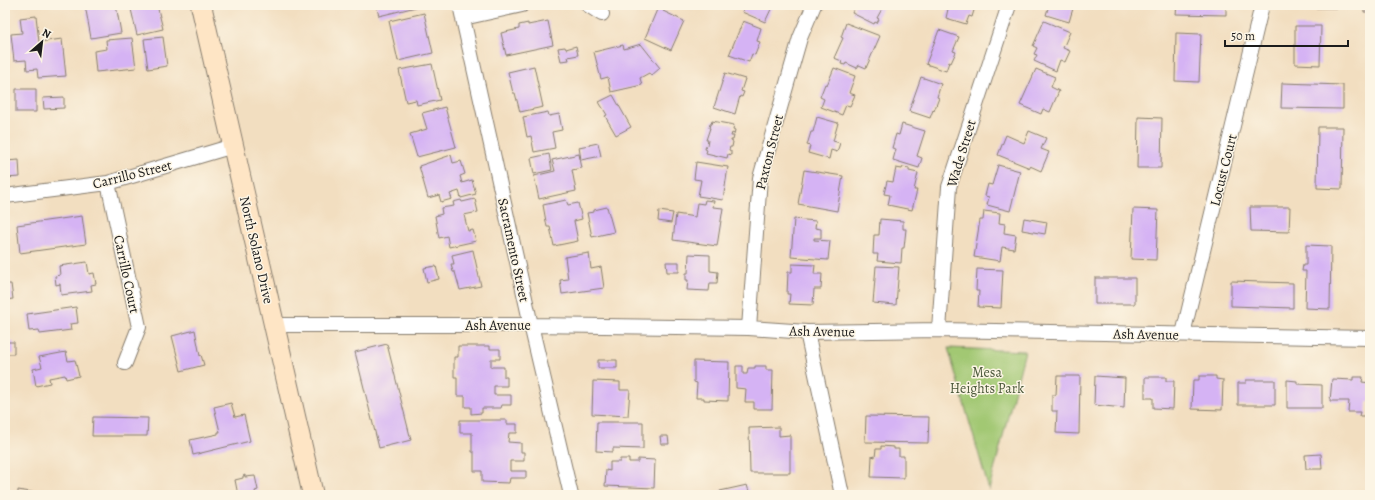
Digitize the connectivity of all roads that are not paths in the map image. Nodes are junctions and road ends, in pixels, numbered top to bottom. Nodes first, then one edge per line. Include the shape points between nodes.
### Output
1 (201, 5) edge
2 (522, 5) edge
3 (588, 5) edge
4 (814, 5) edge
5 (1008, 5) edge
6 (1262, 5) edge
7 (461, 12) edge
8 (602, 14) dead end
9 (232, 146) junction
10 (108, 183) junction
11 (5, 196) edge
12 (275, 325) junction
13 (531, 325) junction
14 (749, 328) junction
15 (940, 330) junction
16 (807, 332) junction
17 (1183, 334) junction
18 (1370, 338) edge
19 (125, 363) dead end
20 (313, 495) edge
21 (571, 495) edge
22 (842, 495) edge

1 - 9 main road, North Solano Drive
2 - 7 street
3 - 8 street
4 - 14 street, Paxton Street via 800,38 760,178
5 - 15 street, Wade Street via 949,187
6 - 17 street, Locust Court
7 - 13 street, Sacramento Street
9 - 10 street, Carrillo Street
9 - 12 main road, North Solano Drive
10 - 11 street, Carrillo Street
10 - 19 street, Carrillo Court via 139,327
12 - 13 street, Ash Avenue
12 - 20 main road, North Solano Drive
13 - 14 street, Ash Avenue
13 - 21 street, Sacramento Street
14 - 16 street, Ash Avenue
15 - 16 street, Ash Avenue
15 - 17 street, Ash Avenue
16 - 22 street
17 - 18 street, Ash Avenue

